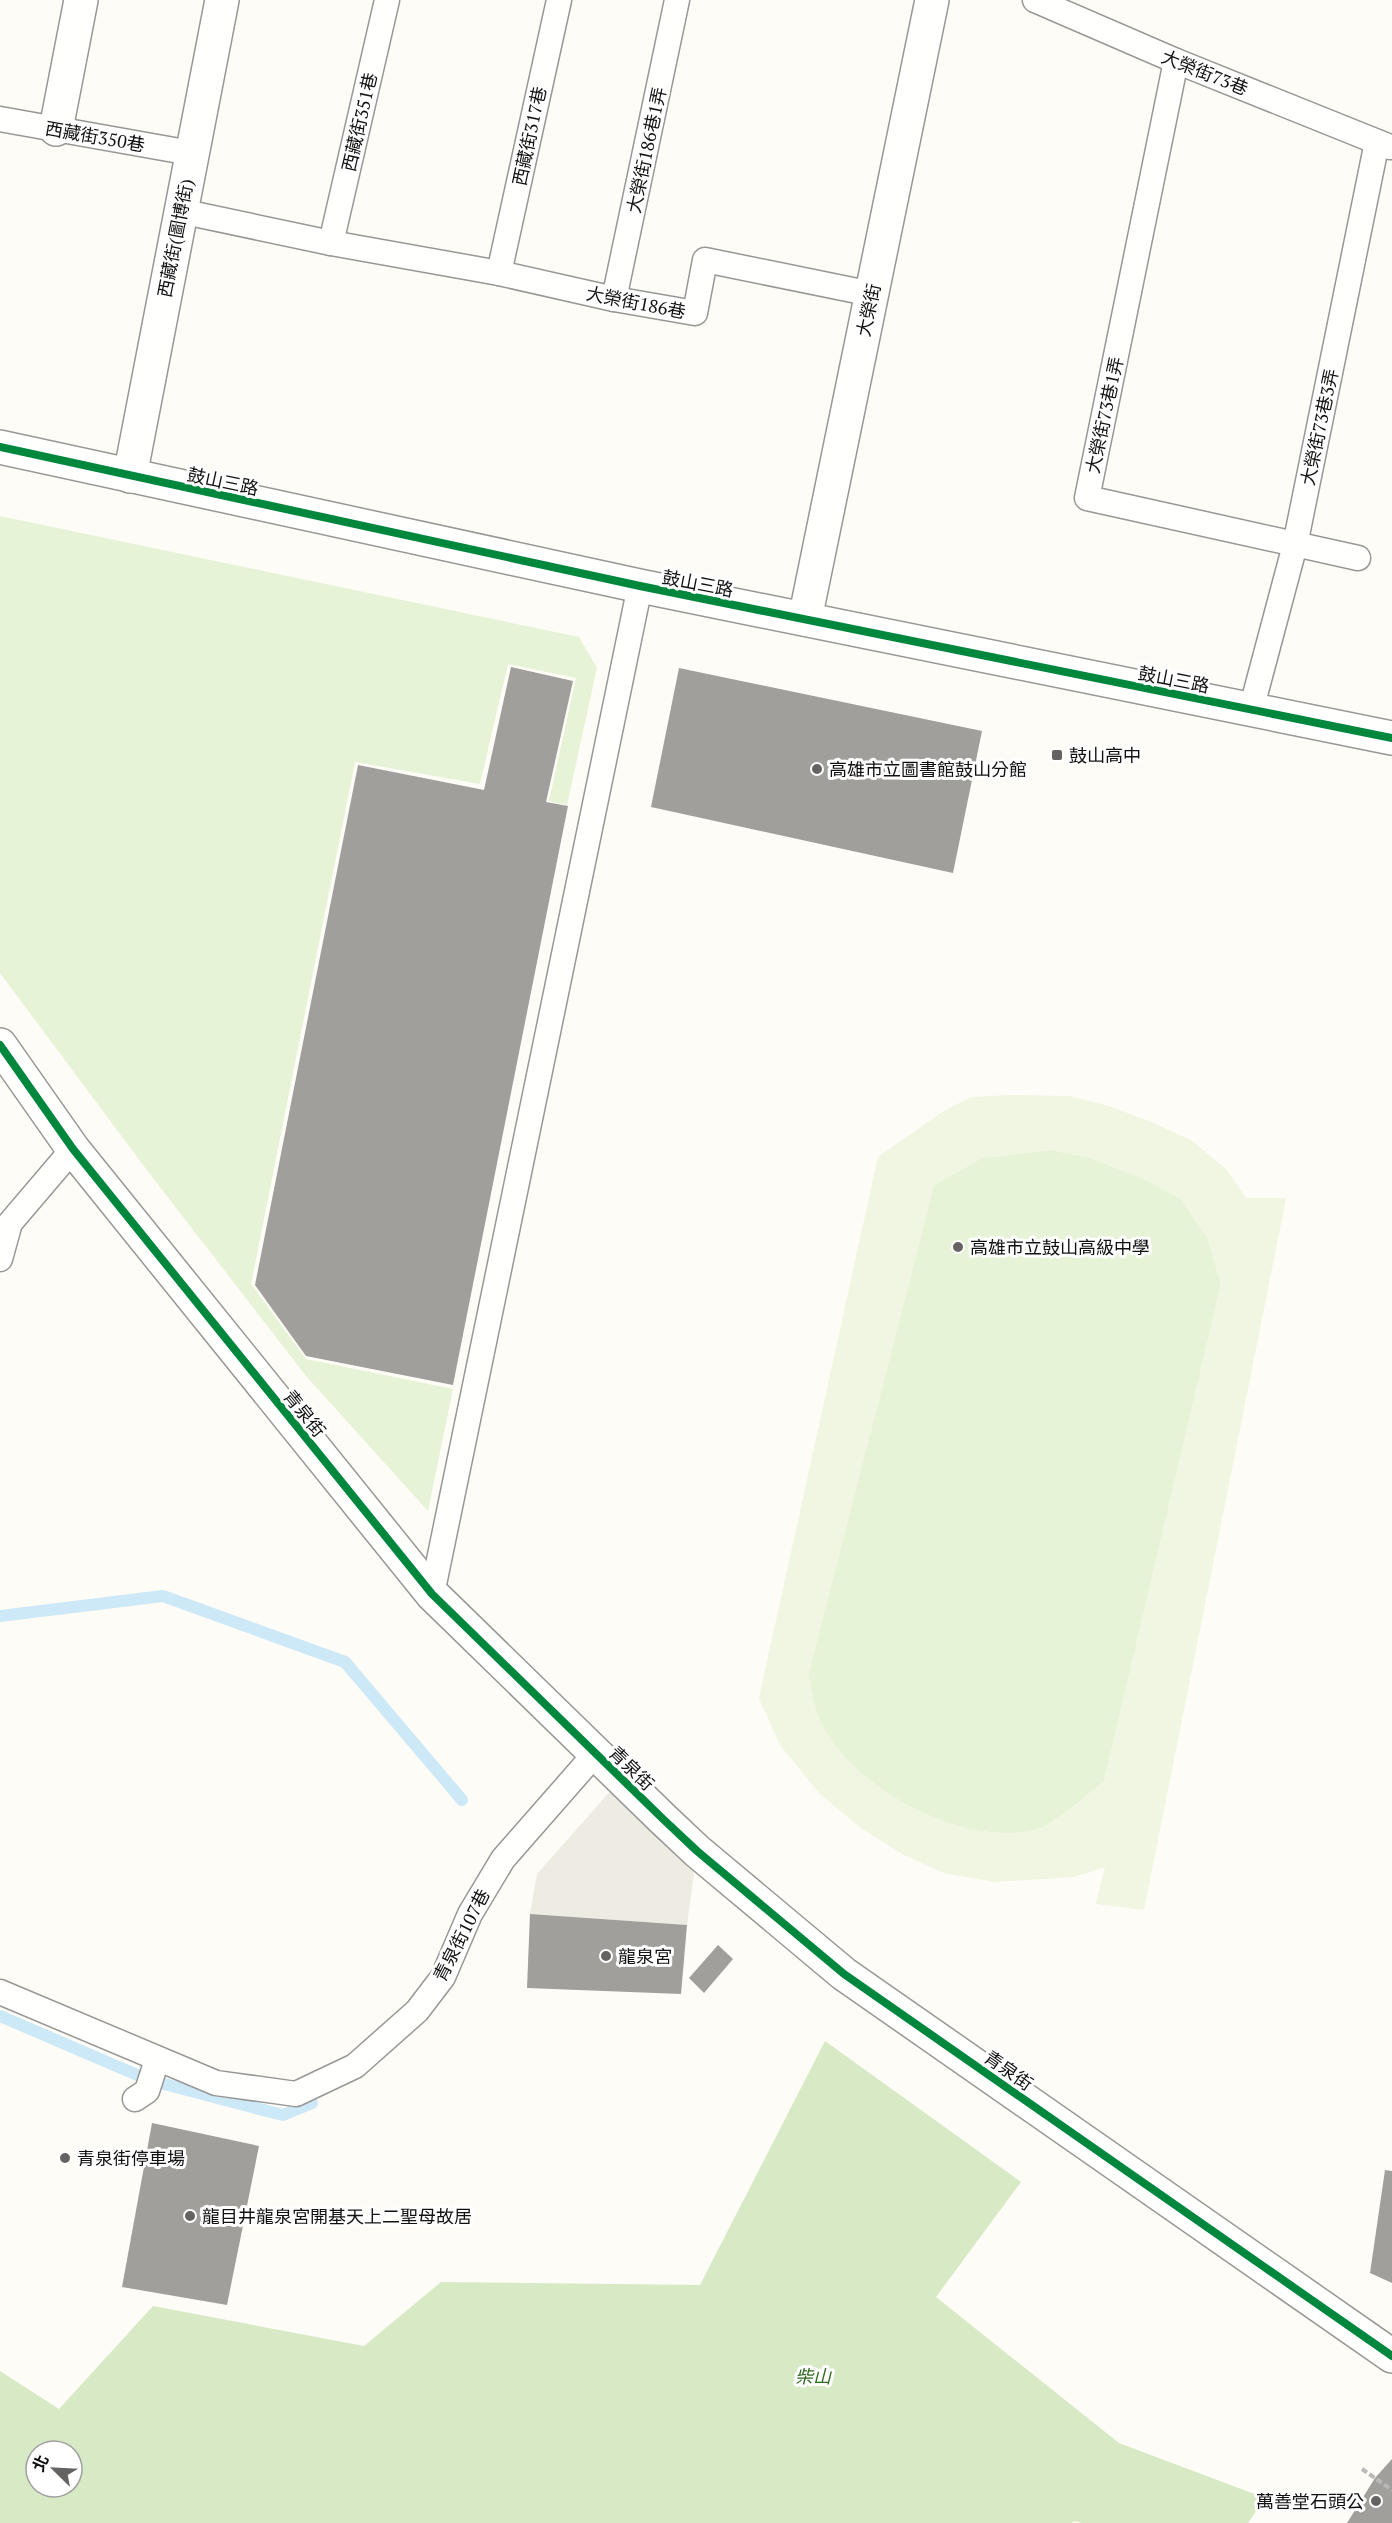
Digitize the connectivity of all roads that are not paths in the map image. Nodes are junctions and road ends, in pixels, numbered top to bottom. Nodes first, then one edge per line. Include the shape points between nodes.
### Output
1 (81, 0) edge
2 (222, 0) edge
3 (387, 0) edge
4 (559, 0) edge
5 (677, 0) edge
6 (932, 0) edge
7 (1035, 0) edge
8 (1176, 61) junction
9 (0, 119) edge
10 (56, 129) junction
11 (1385, 145) edge
12 (191, 153) junction
13 (180, 211) junction
14 (331, 243) junction
15 (499, 273) junction
16 (872, 294) junction
17 (614, 299) junction
18 (0, 447) edge
19 (130, 476) junction
20 (1295, 545) junction
21 (1358, 558) dead end
22 (640, 586) junction
23 (805, 619) junction
24 (1251, 710) junction
25 (1392, 738) edge
26 (0, 1045) edge
27 (73, 1149) junction
28 (2, 1247) edge
29 (432, 1594) junction
30 (595, 1754) junction
31 (0, 1992) edge
32 (158, 2060) junction
33 (141, 2095) dead end
34 (1392, 2356) edge

1 - 10 street
2 - 12 street, 西藏街(圖博街)
3 - 14 lane, 西藏街351巷
4 - 15 lane, 西藏街317巷
5 - 17 lane, 大榮街186巷1弄
6 - 16 street, 大榮街
7 - 8 lane, 大榮街73巷
8 - 11 lane, 大榮街73巷
8 - 20 lane, 大榮街73巷1弄 via 1087,498
9 - 10 lane, 西藏街350巷
10 - 12 lane, 西藏街350巷
11 - 20 lane, 大榮街73巷3弄
12 - 13 street, 西藏街(圖博街)
13 - 14 lane
13 - 19 street, 西藏街(圖博街)
14 - 15 lane
15 - 17 lane, 大榮街186巷
16 - 17 lane, 大榮街186巷 via 705,260 695,313
16 - 23 street, 大榮街
18 - 19 street, 鼓山三路
19 - 22 street, 鼓山三路
20 - 21 lane, 大榮街73巷1弄
20 - 24 lane, 大榮街73巷3弄
22 - 23 street, 鼓山三路
22 - 29 lane
23 - 24 street, 鼓山三路
24 - 25 street, 鼓山三路
26 - 27 street, 青泉街
27 - 28 lane via 10,1223
27 - 29 street, 青泉街
29 - 30 street, 青泉街
30 - 32 lane, 青泉街107巷 via 503,1859 470,1914 443,1977 417,2011 355,2066 296,2094 216,2083
30 - 34 street, 青泉街 via 697,1851 844,1974
31 - 32 lane, 青泉街107巷
32 - 33 lane

